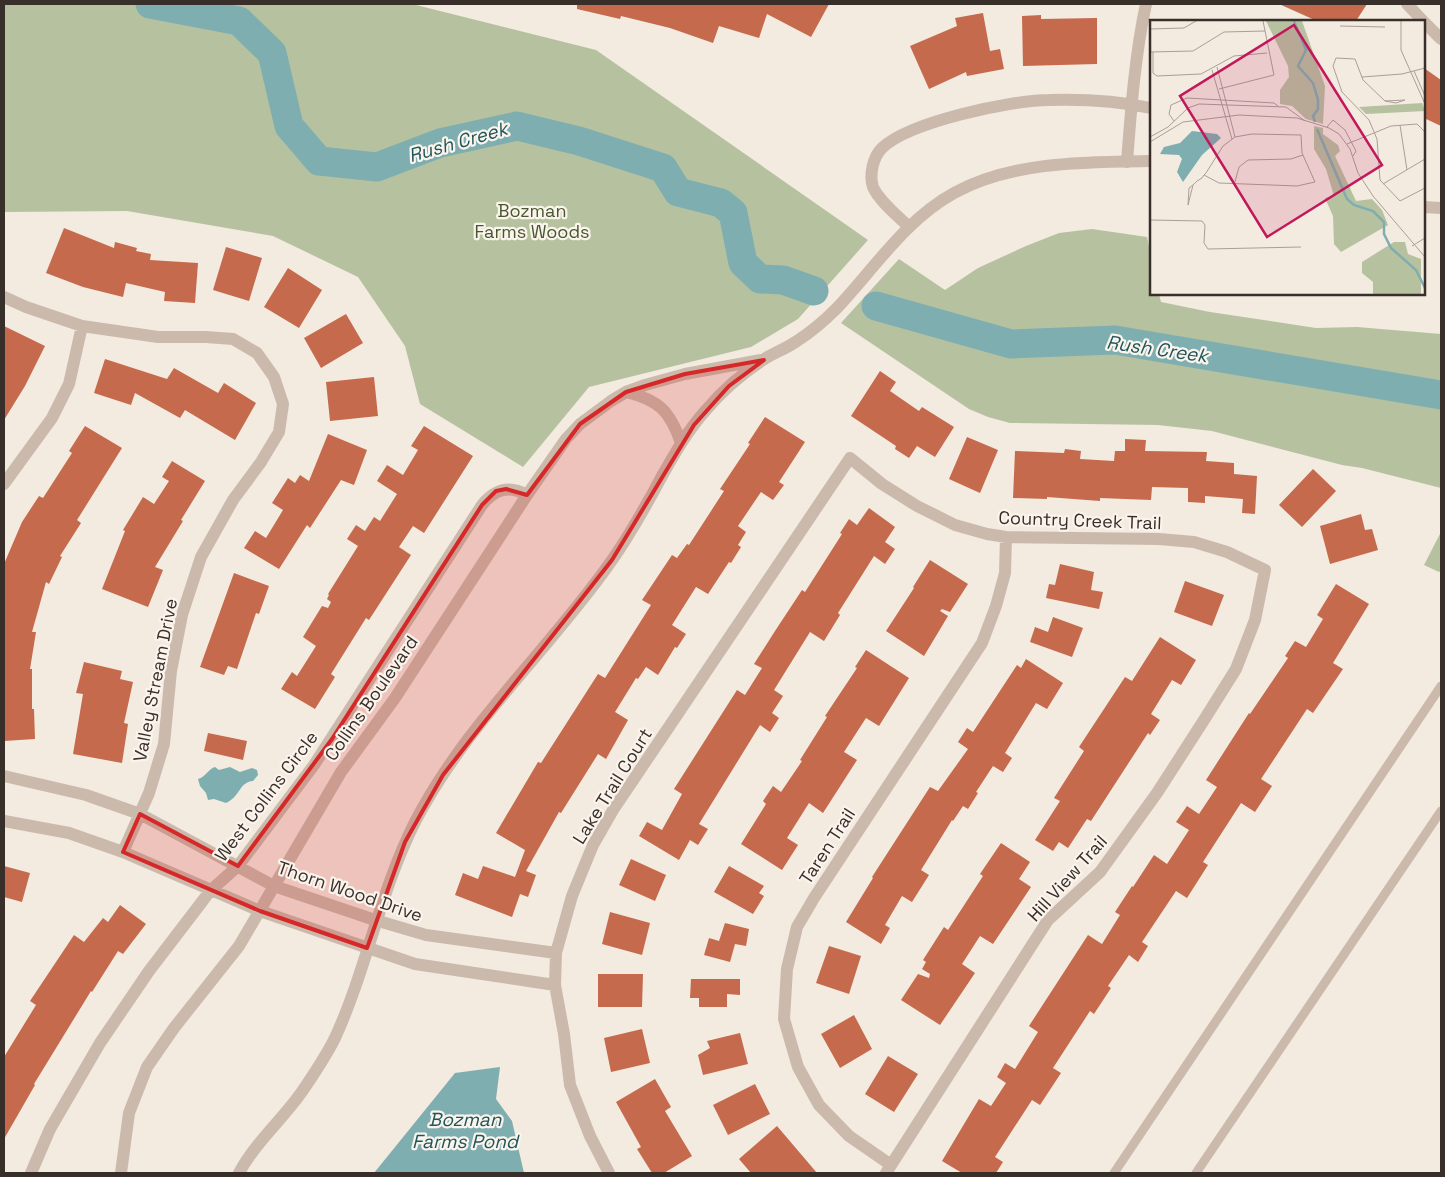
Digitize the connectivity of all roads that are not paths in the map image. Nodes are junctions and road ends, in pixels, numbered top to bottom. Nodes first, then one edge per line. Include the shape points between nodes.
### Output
1 (1146, 4) edge
2 (1407, 4) edge
3 (1422, 20) edge
4 (1425, 23) edge
5 (1441, 39) edge
6 (1131, 104) junction
7 (1150, 108) edge
8 (1150, 161) edge
9 (1127, 162) junction
10 (1425, 207) edge
11 (1441, 208) edge
12 (909, 227) junction
13 (4, 297) edge
14 (82, 326) junction
15 (764, 360) junction
16 (626, 392) junction
17 (681, 443) junction
18 (850, 458) joint
19 (4, 484) edge
20 (527, 495) junction
21 (1006, 537) junction
22 (1265, 570) joint
23 (1441, 686) edge
24 (4, 776) edge
25 (1441, 811) edge
26 (140, 814) junction
27 (4, 821) edge
28 (123, 852) junction
29 (238, 866) junction
30 (274, 886) junction
31 (210, 891) junction
32 (260, 911) junction
33 (375, 920) junction
34 (367, 948) junction
35 (556, 953) junction
36 (555, 985) junction
37 (889, 1169) edge
38 (31, 1173) edge
39 (121, 1173) edge
40 (240, 1173) edge
41 (609, 1173) edge
42 (1114, 1173) edge
43 (1196, 1173) edge

1 - 6 street
2 - 3 street
4 - 5 street
6 - 7 street
6 - 9 street
6 - 12 street via 1048,100 1015,103 945,119 890,142 875,159 871,178 873,187
8 - 9 street, Collins Boulevard
9 - 12 street, Collins Boulevard via 1039,167 994,176 956,192 924,212
10 - 11 street
12 - 15 street, Collins Boulevard via 826,318 797,341
13 - 14 street, Valley Stream Drive
14 - 19 street via 69,384 52,418
14 - 26 street, Valley Stream Drive via 158,337 233,339 257,353 274,377 283,404 279,432 233,500 201,557 182,615 164,744
15 - 16 street, Collins Boulevard via 685,374
15 - 17 street, Collins Boulevard via 717,398
16 - 17 street via 661,406 675,426
16 - 20 street, Collins Boulevard via 580,424
17 - 33 street, Collins Boulevard via 612,560 473,733 428,798 405,842
18 - 21 street, Country Creek Trail via 917,506 955,525
18 - 35 street, Lake Trail Court via 613,810 593,845 572,896
20 - 29 street, West Collins Circle via 519,490 506,489 488,497 332,739
20 - 30 street, Collins Boulevard via 395,698 341,772
21 - 22 street, Country Creek Trail via 1194,542 1227,552
21 - 37 street, Taren Trail via 1005,574 982,642 814,898 798,927 787,969 784,1019 798,1067 819,1105 849,1136
22 - 37 street, Hill View Trail via 1255,620 1236,669 1204,720 1100,872 1048,920
23 - 42 lane
24 - 26 street, Thorn Wood Drive via 86,795
25 - 43 lane
26 - 28 street, Valley Stream Drive
26 - 29 street, Thorn Wood Drive
27 - 28 street via 68,833
28 - 31 street
29 - 30 street, Thorn Wood Drive
29 - 31 street, West Collins Circle
30 - 32 street, Collins Boulevard
30 - 33 street, Thorn Wood Drive
31 - 32 street
31 - 38 street, West Collins Circle via 149,970 100,1043 50,1129
32 - 34 street
32 - 39 street, Collins Boulevard via 239,946 147,1067 129,1113
33 - 34 street, Collins Boulevard
33 - 35 street, Thorn Wood Drive via 426,934
34 - 36 street via 415,964
34 - 40 street, Collins Boulevard via 334,1040 301,1093 248,1157
35 - 36 street, Lake Trail Court
36 - 41 street, Lake Trail Court via 570,1086

